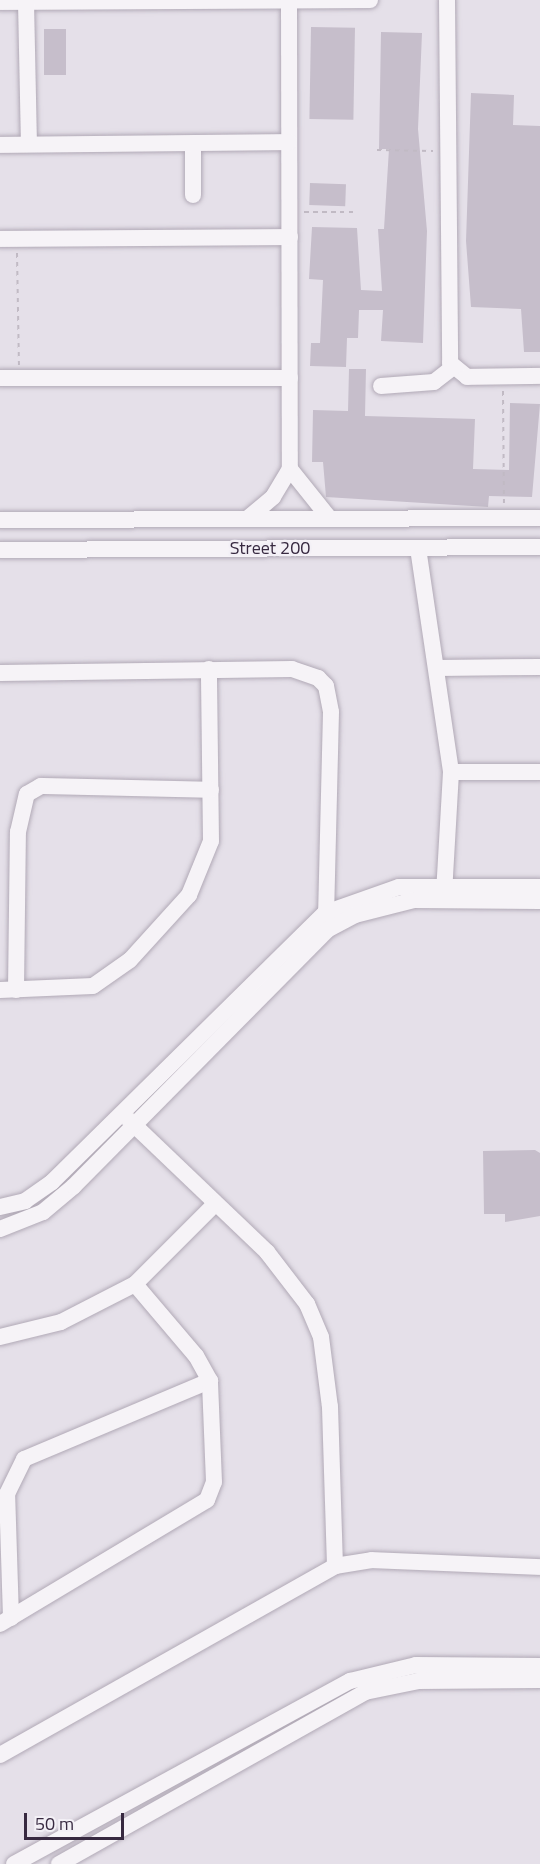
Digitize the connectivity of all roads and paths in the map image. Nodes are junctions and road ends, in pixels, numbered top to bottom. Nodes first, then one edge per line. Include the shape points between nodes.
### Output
1 (370, 0) edge
2 (447, 0) edge
3 (169, 1) edge
4 (289, 1) edge
5 (26, 2) junction
6 (0, 3) edge
7 (289, 142) junction
8 (192, 143) junction
9 (29, 144) junction
10 (0, 145) edge
11 (377, 150) dead end
12 (448, 152) junction
13 (193, 195) dead end
14 (289, 212) junction
15 (358, 212) dead end
16 (290, 237) junction
17 (0, 239) edge
18 (17, 239) junction
19 (452, 368) junction
20 (503, 376) junction
21 (540, 376) edge
22 (0, 378) edge
23 (19, 378) junction
24 (290, 378) junction
25 (381, 386) dead end
26 (290, 469) junction
27 (504, 518) junction
28 (540, 518) edge
29 (0, 519) edge
30 (155, 519) junction
31 (247, 519) junction
32 (330, 519) junction
33 (540, 547) edge
34 (156, 548) junction
35 (418, 548) junction
36 (0, 550) edge
37 (540, 667) edge
38 (437, 668) junction
39 (209, 669) junction
40 (0, 673) edge
41 (451, 772) junction
42 (540, 772) edge
43 (211, 790) junction
44 (540, 886) edge
45 (444, 891) junction
46 (540, 901) edge
47 (326, 921) junction
48 (8, 990) edge
49 (130, 1121) junction
50 (215, 1204) junction
51 (0, 1207) edge
52 (0, 1229) edge
53 (135, 1284) junction
54 (0, 1337) edge
55 (210, 1381) junction
56 (335, 1566) junction
57 (540, 1567) edge
58 (5, 1621) edge
59 (540, 1666) edge
60 (540, 1680) edge
61 (0, 1755) edge
62 (149, 1788) junction
63 (159, 1807) junction
64 (14, 1864) edge
65 (59, 1864) edge

1 - 4 street
2 - 12 street
3 - 4 street
3 - 5 street
4 - 7 street
5 - 6 street
5 - 9 street
7 - 8 street
7 - 14 street
8 - 9 street
8 - 13 street
9 - 10 street
11 - 12 path
12 - 19 street
14 - 15 path
14 - 16 street
16 - 18 street
16 - 24 street
17 - 18 street
18 - 23 path
19 - 20 street via 467,377
19 - 25 street via 434,382
20 - 21 street
20 - 27 path
22 - 23 street
23 - 24 street
24 - 26 street
26 - 31 street via 273,497
26 - 32 street
27 - 28 street, Street 200
27 - 32 street, Street 200
29 - 30 street, Street 200
30 - 31 street, Street 200
30 - 34 street
31 - 32 street, Street 200
33 - 35 street, Street 200
34 - 35 street, Street 200
34 - 36 street, Street 200
35 - 38 street
37 - 38 street
38 - 41 street
39 - 40 street
39 - 43 street
39 - 47 street via 292,669 326,686 331,712
41 - 42 street
41 - 45 street
43 - 48 street via 208,858 174,915 130,960 93,986
43 - 48 street via 41,786 27,794 18,832
44 - 45 street
45 - 46 street
45 - 47 street via 370,893
47 - 49 street
49 - 50 street
49 - 51 street via 25,1201
49 - 52 street via 43,1212
50 - 53 street
50 - 56 street via 289,1279 321,1337 330,1407
53 - 54 street via 61,1322
53 - 55 street via 196,1356
55 - 58 street via 214,1482 207,1500
55 - 58 street via 24,1459 7,1494
56 - 57 street via 372,1560
56 - 61 street
59 - 62 street via 383,1670 350,1681
60 - 63 street via 390,1683 314,1716
62 - 63 street
62 - 64 street
63 - 65 street

